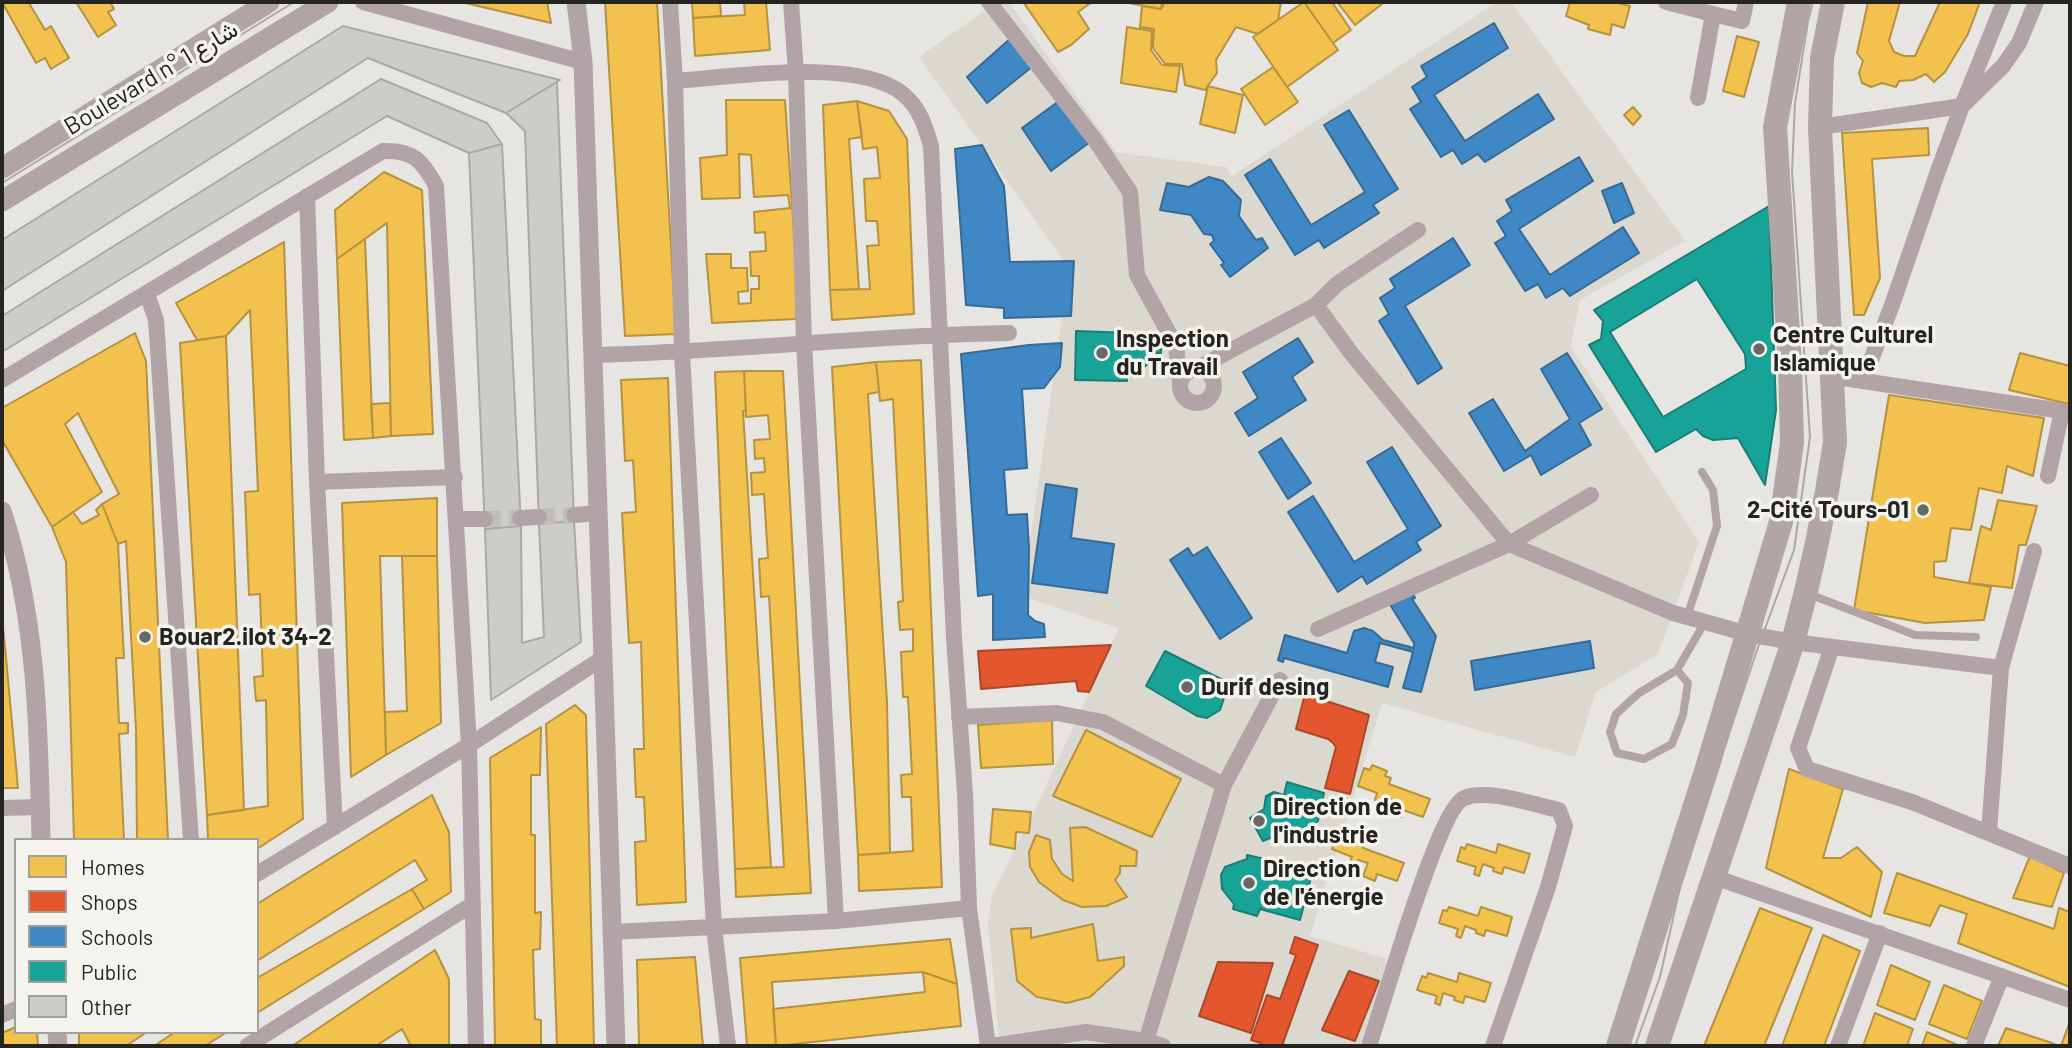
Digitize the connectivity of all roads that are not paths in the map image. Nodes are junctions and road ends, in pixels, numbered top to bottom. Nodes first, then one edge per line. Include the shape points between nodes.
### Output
1 (269, 2) edge
2 (328, 2) edge
3 (363, 2) edge
4 (576, 2) edge
5 (670, 2) edge
6 (791, 2) edge
7 (989, 2) edge
8 (1666, 2) edge
9 (1746, 2) edge
10 (1799, 2) edge
11 (1833, 2) edge
12 (2004, 2) edge
13 (2036, 2) edge
14 (1713, 14) junction
15 (583, 62) junction
16 (796, 73) junction
17 (675, 80) junction
18 (1698, 98) dead end
19 (1962, 106) junction
20 (1820, 127) junction
21 (2, 168) edge
22 (307, 196) junction
23 (2, 201) edge
24 (1418, 230) dead end
25 (147, 294) junction
26 (1316, 305) junction
27 (1009, 333) dead end
28 (941, 334) junction
29 (804, 342) junction
30 (682, 353) junction
31 (592, 355) junction
32 (1196, 369) junction
33 (1830, 376) junction
34 (2, 380) edge
35 (1863, 381) junction
36 (1180, 382) junction
37 (1702, 472) dead end
38 (2048, 476) dead end
39 (455, 477) junction
40 (317, 482) junction
41 (1591, 495) dead end
42 (2, 511) edge
43 (599, 513) junction
44 (573, 515) tunnel mouth
45 (539, 517) tunnel mouth
46 (520, 518) tunnel mouth
47 (457, 519) junction
48 (485, 519) tunnel mouth
49 (1509, 544) junction
50 (2034, 551) dead end
51 (1807, 590) junction
52 (1687, 617) junction
53 (1705, 622) junction
54 (1318, 629) dead end
55 (1748, 634) junction
56 (1976, 637) dead end
57 (1793, 642) junction
58 (1832, 647) junction
59 (603, 658) junction
60 (2001, 668) junction
61 (1677, 670) junction
62 (1280, 680) dead end
63 (959, 717) junction
64 (469, 745) junction
65 (1224, 785) junction
66 (41, 807) junction
67 (2, 808) edge
68 (335, 827) junction
69 (1989, 832) junction
70 (41, 838) edge
71 (191, 838) edge
72 (2070, 866) edge
73 (259, 873) edge
74 (1714, 877) junction
75 (473, 904) junction
76 (969, 908) junction
77 (836, 921) junction
78 (714, 928) junction
79 (612, 932) junction
80 (1880, 933) junction
81 (2002, 976) junction
82 (2070, 1000) edge
83 (1146, 1041) junction
84 (247, 1046) edge
85 (476, 1046) edge
86 (616, 1046) edge
87 (728, 1046) edge
88 (990, 1046) edge
89 (1163, 1046) edge
90 (1369, 1046) edge
91 (1493, 1046) edge
92 (1618, 1046) edge
93 (1657, 1046) edge
94 (1839, 1046) edge
95 (1974, 1046) edge

1 - 21 main road, Boulevard n° شارع 1
2 - 23 main road, Boulevard n° شارع 1
3 - 15 street
4 - 15 street
5 - 17 street
6 - 16 street
7 - 36 street via 1130,192 1137,275 1176,346
8 - 14 street
9 - 14 street via 1741,21
10 - 55 main road via 1775,127 1792,443 1781,523
11 - 20 main road via 1822,58
12 - 19 street
13 - 19 street via 2020,43
14 - 18 street
15 - 31 street
16 - 17 street
16 - 28 street via 872,79 902,93 922,116 931,146
16 - 29 street
17 - 30 street
19 - 20 street
19 - 35 street
20 - 33 main road
22 - 25 street
22 - 39 street via 383,151 403,150 425,166 436,186
22 - 40 street
24 - 26 street via 1337,284
25 - 34 street
25 - 71 street via 156,320
26 - 32 street
26 - 49 street
27 - 28 street
28 - 29 street
28 - 63 street
29 - 30 street
29 - 77 street
30 - 31 street
30 - 78 street
31 - 43 street
32 - 36 street
32 - 36 street via 1207,371 1214,380 1214,392 1206,401 1195,404 1185,398
33 - 35 street
33 - 51 main road via 1835,442
35 - 38 street via 2062,411
37 - 52 lane via 1713,490 1717,526
39 - 40 street
39 - 47 street
40 - 68 street
41 - 49 street
42 - 66 street via 27,607
43 - 44 street
43 - 59 street
45 - 46 street
47 - 48 street
47 - 64 street
49 - 52 street
49 - 54 street
50 - 60 street
51 - 56 lane via 1915,635
51 - 57 main road
52 - 53 street
53 - 55 street
53 - 61 lane
55 - 57 street
55 - 92 main road
57 - 58 street
57 - 74 main road
58 - 60 street
58 - 69 street via 1798,748 1807,769
59 - 64 street
59 - 79 street
60 - 69 street
61 - 61 lane via 1639,693 1616,714 1609,732 1617,753 1644,760 1672,744 1688,683
62 - 65 street
63 - 65 street via 1057,713 1103,722
63 - 76 street
64 - 68 street
64 - 75 street
65 - 83 street
66 - 67 street
66 - 70 street
68 - 73 street
69 - 72 street
74 - 80 street
74 - 93 main road
75 - 84 street
75 - 85 street
76 - 77 street
76 - 88 street
77 - 78 street
78 - 79 street
78 - 87 street
79 - 86 street
80 - 81 street
80 - 94 street
81 - 82 street
81 - 95 street
83 - 88 street via 1086,1032
83 - 89 street
90 - 91 street via 1435,846 1454,807 1464,798 1485,795 1559,810 1565,825

